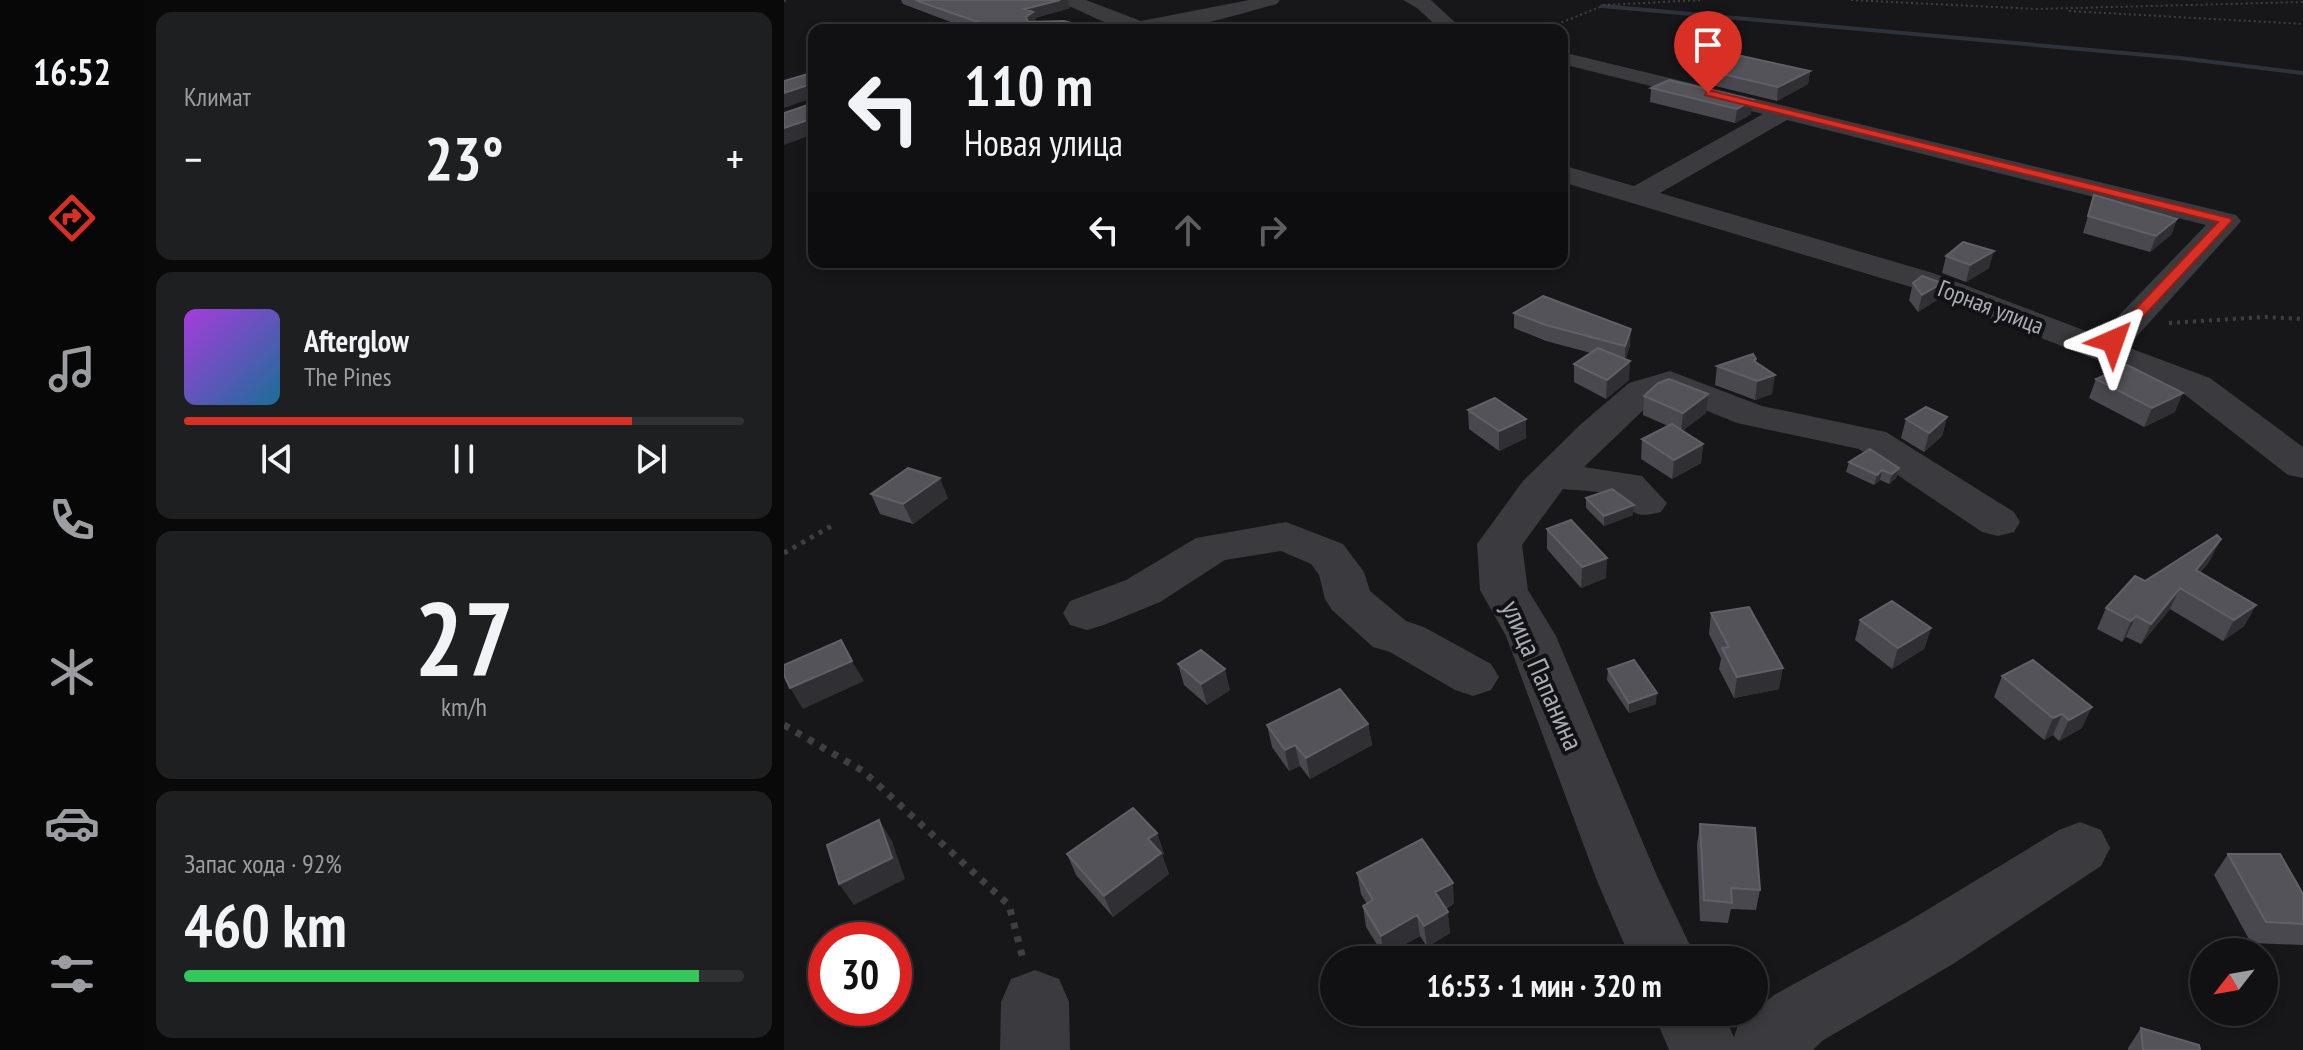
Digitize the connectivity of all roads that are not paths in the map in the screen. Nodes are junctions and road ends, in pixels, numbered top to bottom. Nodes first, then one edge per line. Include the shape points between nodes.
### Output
1 (1070, 0) edge
2 (1271, 0) edge
3 (1412, 0) edge
4 (1106, 12) junction
5 (1067, 23) edge
6 (1133, 24) edge
7 (1168, 24) edge
8 (1446, 24) edge
9 (1568, 59) edge
10 (1786, 111) junction
11 (1568, 175) edge
12 (1637, 195) junction
13 (2115, 339) junction
14 (2303, 466) edge
15 (1553, 475) junction
16 (1646, 503) dead end
17 (1998, 522) dead end
18 (1087, 613) dead end
19 (1473, 677) dead end
20 (2080, 848) dead end
21 (1658, 946) edge
22 (1693, 1026) edge
23 (1704, 1050) edge
24 (1763, 1050) edge

1 - 4 street
2 - 7 street
3 - 8 street
4 - 5 street
4 - 6 street
9 - 10 street
10 - 12 street
10 - 13 street via 2226,221
11 - 12 street, Горная улица
12 - 13 street, Горная улица
13 - 14 street, Горная улица via 2197,386
15 - 16 street via 1627,485
15 - 17 street, улица Папанина via 1642,391 1670,382 1751,415 1872,440
15 - 21 street, улица Папанина via 1499,544 1504,590 1531,636
18 - 19 street via 1143,591 1212,548 1286,536 1327,554 1341,572 1349,599 1390,635
20 - 24 street via 1798,1018
22 - 23 street

